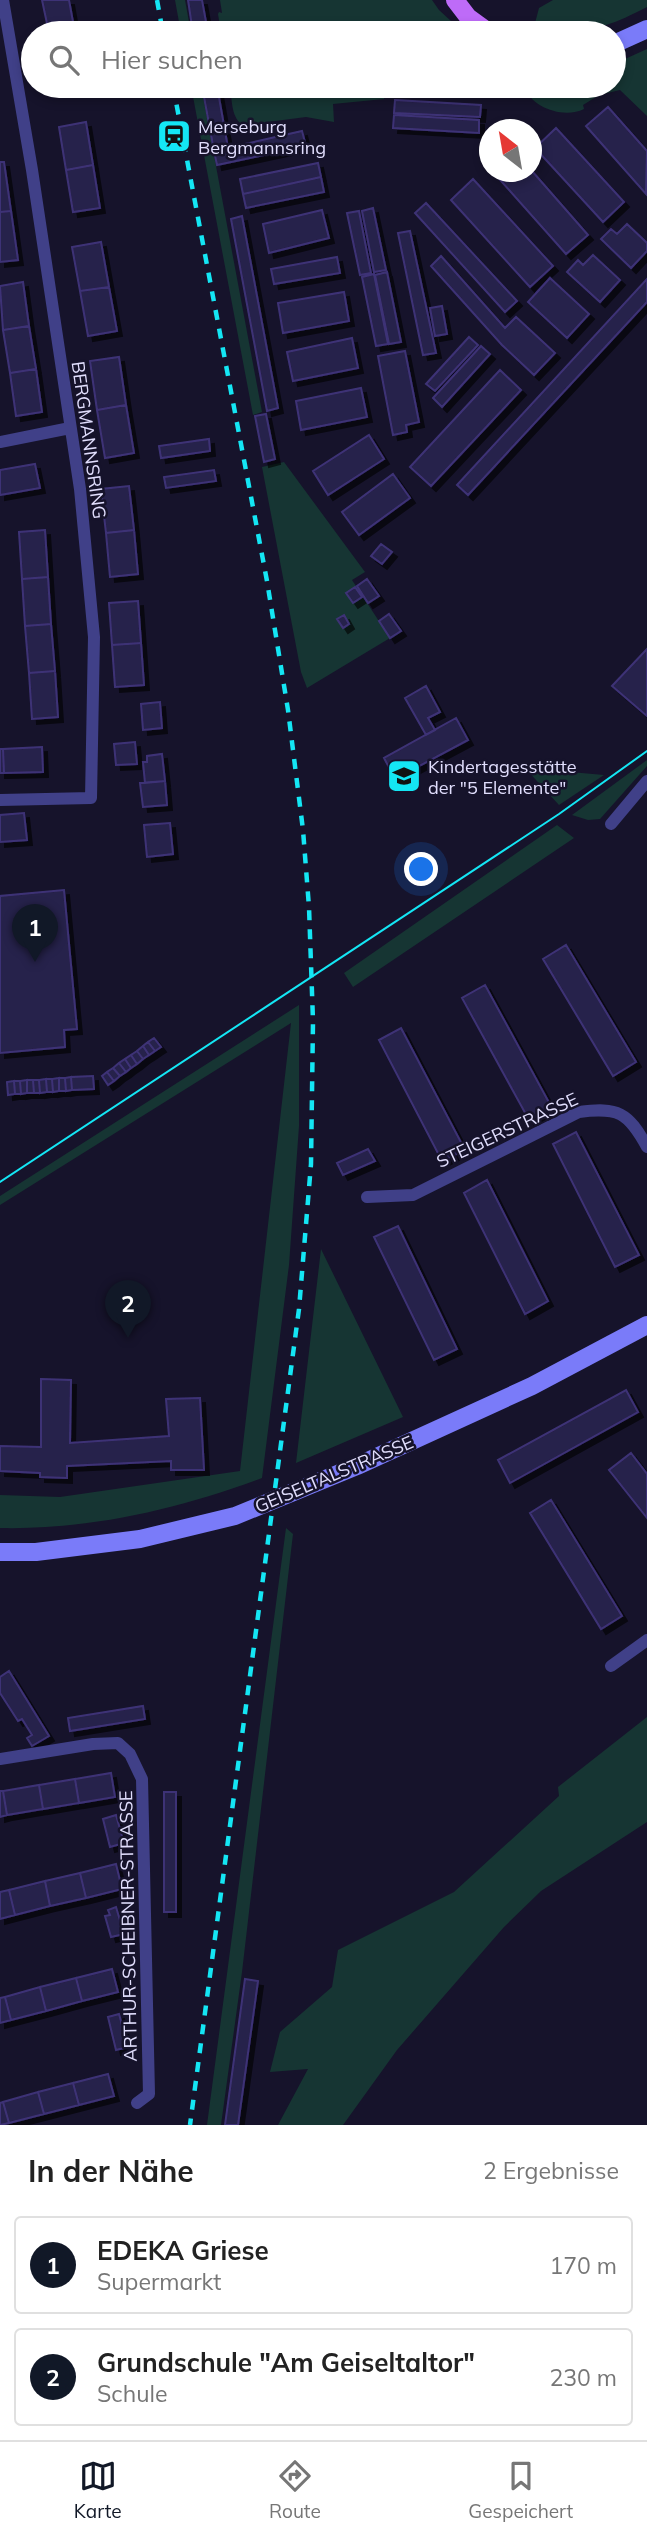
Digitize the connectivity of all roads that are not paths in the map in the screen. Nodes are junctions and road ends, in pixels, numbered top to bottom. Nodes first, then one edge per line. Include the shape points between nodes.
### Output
1 (3, 0) edge
2 (455, 0) edge
3 (472, 21) edge
4 (647, 29) edge
5 (626, 39) edge
6 (70, 428) junction
7 (0, 442) edge
8 (647, 781) edge
9 (0, 800) edge
10 (611, 824) dead end
11 (647, 1147) edge
12 (367, 1197) dead end
13 (647, 1325) edge
14 (0, 1552) edge
15 (647, 1640) edge
16 (611, 1666) dead end
17 (0, 1759) edge
18 (137, 2103) dead end

1 - 6 street, BERGMANNSRING
2 - 3 main road
4 - 5 street
6 - 7 street
6 - 9 street, BERGMANNSRING via 94,637 91,798
8 - 10 street
11 - 12 street, STEIGERSTRASSE via 623,1115 603,1109 579,1112 413,1195
13 - 14 street, GEISELTALSTRASSE via 532,1386 235,1516 140,1539
15 - 16 street
17 - 18 street, ARTHUR-SCHEIBNER-STRASSE via 118,1743 130,1754 142,1779 149,2094

